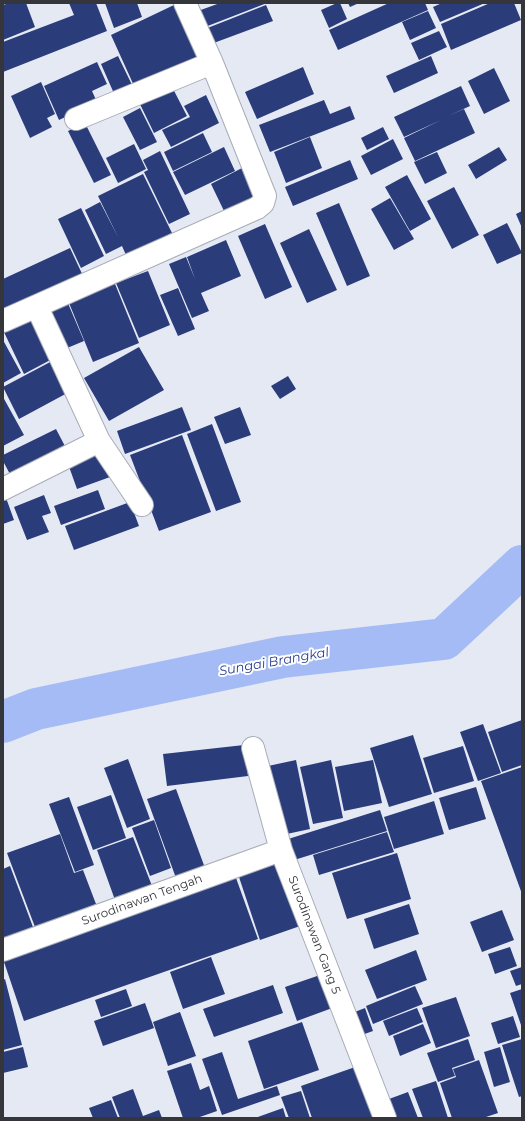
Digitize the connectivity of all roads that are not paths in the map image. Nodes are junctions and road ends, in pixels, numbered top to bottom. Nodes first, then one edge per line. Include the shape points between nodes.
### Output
1 (185, 3) edge
2 (212, 63) junction
3 (76, 119) dead end
4 (37, 307) junction
5 (3, 321) edge
6 (99, 441) junction
7 (3, 489) edge
8 (142, 505) dead end
9 (253, 748) dead end
10 (281, 850) junction
11 (3, 950) edge
12 (385, 1118) edge

1 - 2 street
2 - 3 street
2 - 4 street via 265,196 263,203 257,208
4 - 5 street
4 - 6 street
6 - 7 street
6 - 8 street
9 - 10 street, Surodinawan Gang 5
10 - 11 street, Surodinawan Tengah
10 - 12 street, Surodinawan Gang 5

